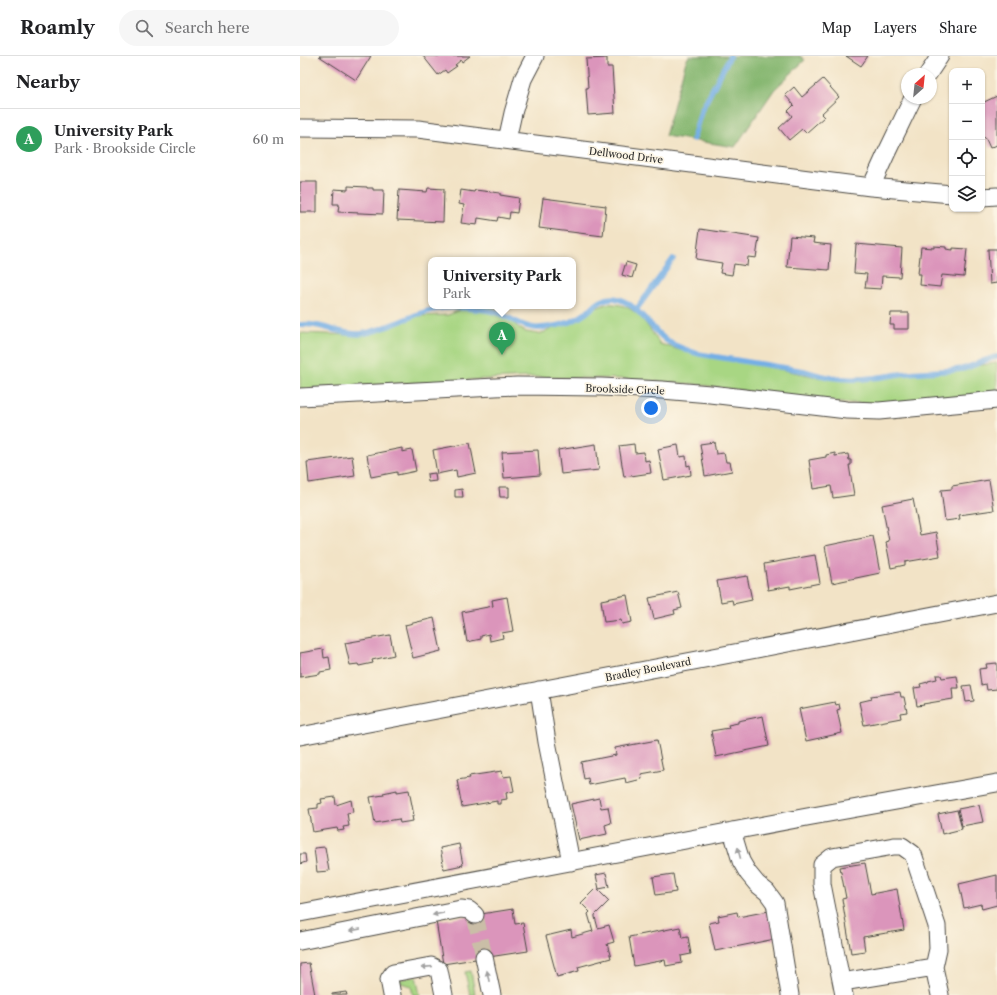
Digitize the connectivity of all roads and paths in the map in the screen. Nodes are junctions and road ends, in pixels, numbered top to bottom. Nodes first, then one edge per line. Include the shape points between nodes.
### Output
1 (535, 56) edge
2 (940, 56) edge
3 (932, 68) edge
4 (911, 104) edge
5 (300, 128) edge
6 (507, 140) junction
7 (871, 187) junction
8 (949, 194) edge
9 (985, 196) edge
10 (997, 196) edge
11 (300, 397) edge
12 (997, 400) edge
13 (997, 603) edge
14 (539, 690) junction
15 (300, 736) edge
16 (997, 783) edge
17 (732, 831) junction
18 (571, 862) junction
19 (300, 913) edge
20 (475, 915) dead end
21 (300, 941) edge
22 (484, 957) tunnel mouth
23 (934, 967) junction
24 (843, 988) edge
25 (392, 995) edge
26 (444, 995) edge
27 (492, 995) edge
28 (790, 995) edge
29 (940, 995) edge

1 - 6 street via 523,79
2 - 3 street
4 - 7 street
5 - 6 street, Dellwood Drive via 418,129
6 - 7 street, Dellwood Drive
7 - 8 street, Dellwood Drive
9 - 10 street
11 - 12 street, Brookside Circle via 517,386 662,390 847,410 879,411
13 - 14 street, Bradley Boulevard
14 - 15 street, Bradley Boulevard
14 - 18 street
16 - 17 street
17 - 18 street
28 -> 17 street via 775,903 748,873 741,861
18 - 19 street
20 -> 21 street via 469,910 461,909
27 -> 22 street
23 - 24 street
23 - 24 street via 938,949 937,926 913,854 902,846 894,846 832,857 822,865 822,884
23 - 29 street
26 -> 25 street via 439,970 431,966 393,973 390,979

